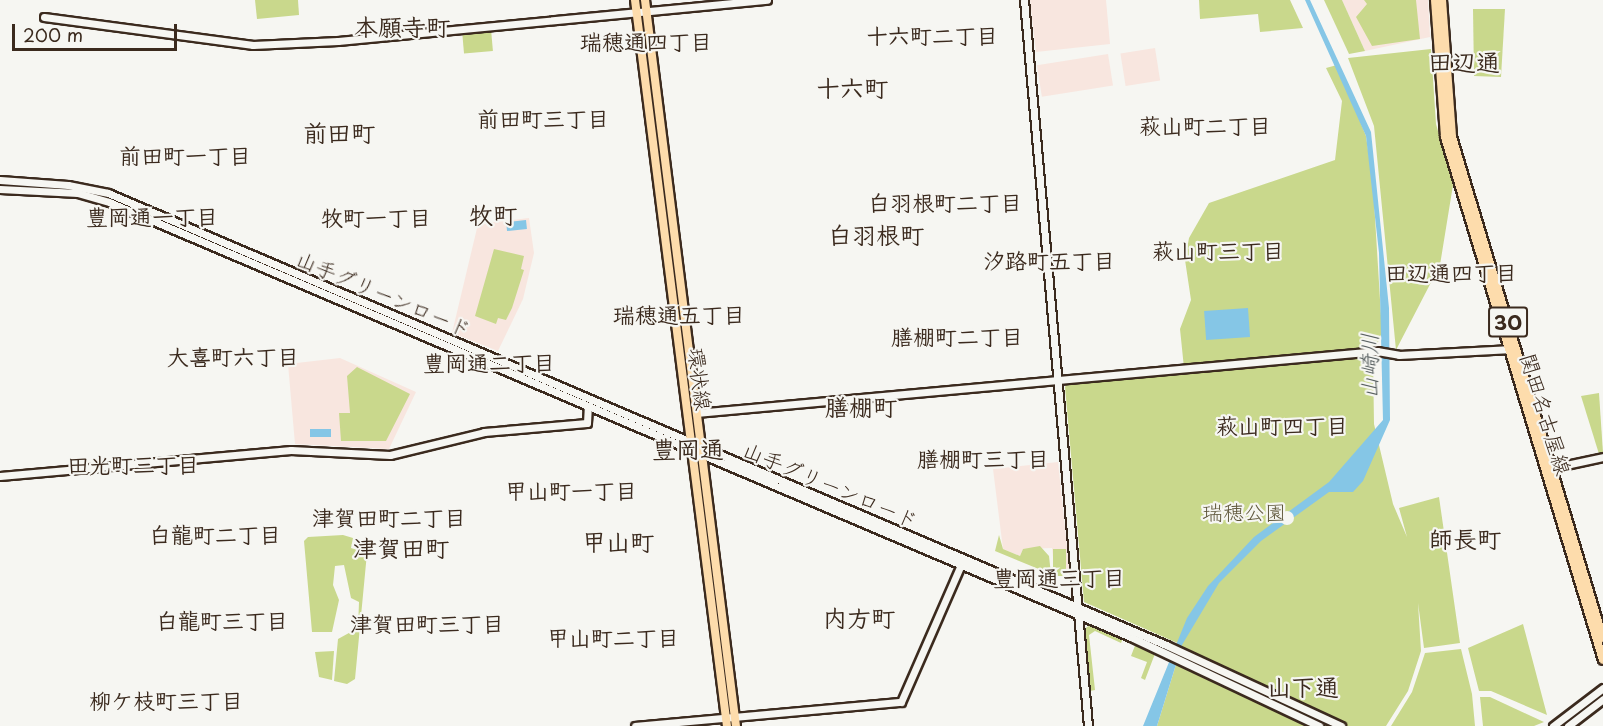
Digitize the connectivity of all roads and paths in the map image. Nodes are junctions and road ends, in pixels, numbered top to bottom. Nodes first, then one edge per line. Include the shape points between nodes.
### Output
1 (636, 0) edge
2 (645, 0) edge
3 (767, 0) edge
4 (1024, 0) edge
5 (1435, 0) edge
6 (1442, 0) edge
7 (646, 11) junction
8 (637, 13) junction
9 (44, 18) dead end
10 (0, 180) edge
11 (0, 189) edge
12 (1513, 349) junction
13 (1058, 380) junction
14 (584, 395) junction
15 (589, 407) junction
16 (696, 413) junction
17 (692, 447) junction
18 (702, 451) junction
19 (1603, 457) edge
20 (1549, 468) junction
21 (0, 476) edge
22 (960, 567) junction
23 (1079, 613) junction
24 (1603, 638) edge
25 (1186, 658) junction
26 (1603, 660) edge
27 (1603, 688) edge
28 (1603, 699) edge
29 (731, 722) edge
30 (635, 726) edge
31 (1089, 726) edge
32 (1319, 726) edge
33 (1341, 726) edge
34 (1553, 726) edge
35 (1568, 726) edge

1 - 8 main road, 環状線
2 - 7 main road, 環状線
3 - 7 street
4 - 13 street
5 - 12 main road, 関田名古屋線 / 30 via 1445,137
6 - 12 main road, 関田名古屋線 / 30 via 1452,137
7 - 8 street
7 - 16 main road, 環状線
8 - 9 street via 253,45
8 - 17 main road, 環状線
10 - 14 street, 山手グリーンロード via 69,185 108,193
11 - 15 street, 山手グリーンロード via 78,194 110,202
12 - 13 street via 1396,355 1380,352
12 - 20 main road, 関田名古屋線 / 30
13 - 16 street
13 - 23 street
14 - 15 street
14 - 17 street, 山手グリーンロード
15 - 17 street, 山手グリーンロード
15 - 21 street via 587,423 484,432 390,455 291,450
16 - 18 main road, 環状線
17 - 18 street, 山手グリーンロード
17 - 29 main road, 環状線
18 - 22 street, 山手グリーンロード
18 - 23 street, 山手グリーンロード
18 - 29 main road, 環状線
19 - 20 street
20 - 24 main road, 関田名古屋線 / 30
20 - 26 main road, 関田名古屋線 / 30
22 - 23 street, 山手グリーンロード
22 - 29 street via 901,702
23 - 25 street, 山手グリーンロード
23 - 31 street
25 - 32 street, 山手グリーンロード
25 - 33 street, 山手グリーンロード
27 - 34 street
28 - 35 street
29 - 30 street

